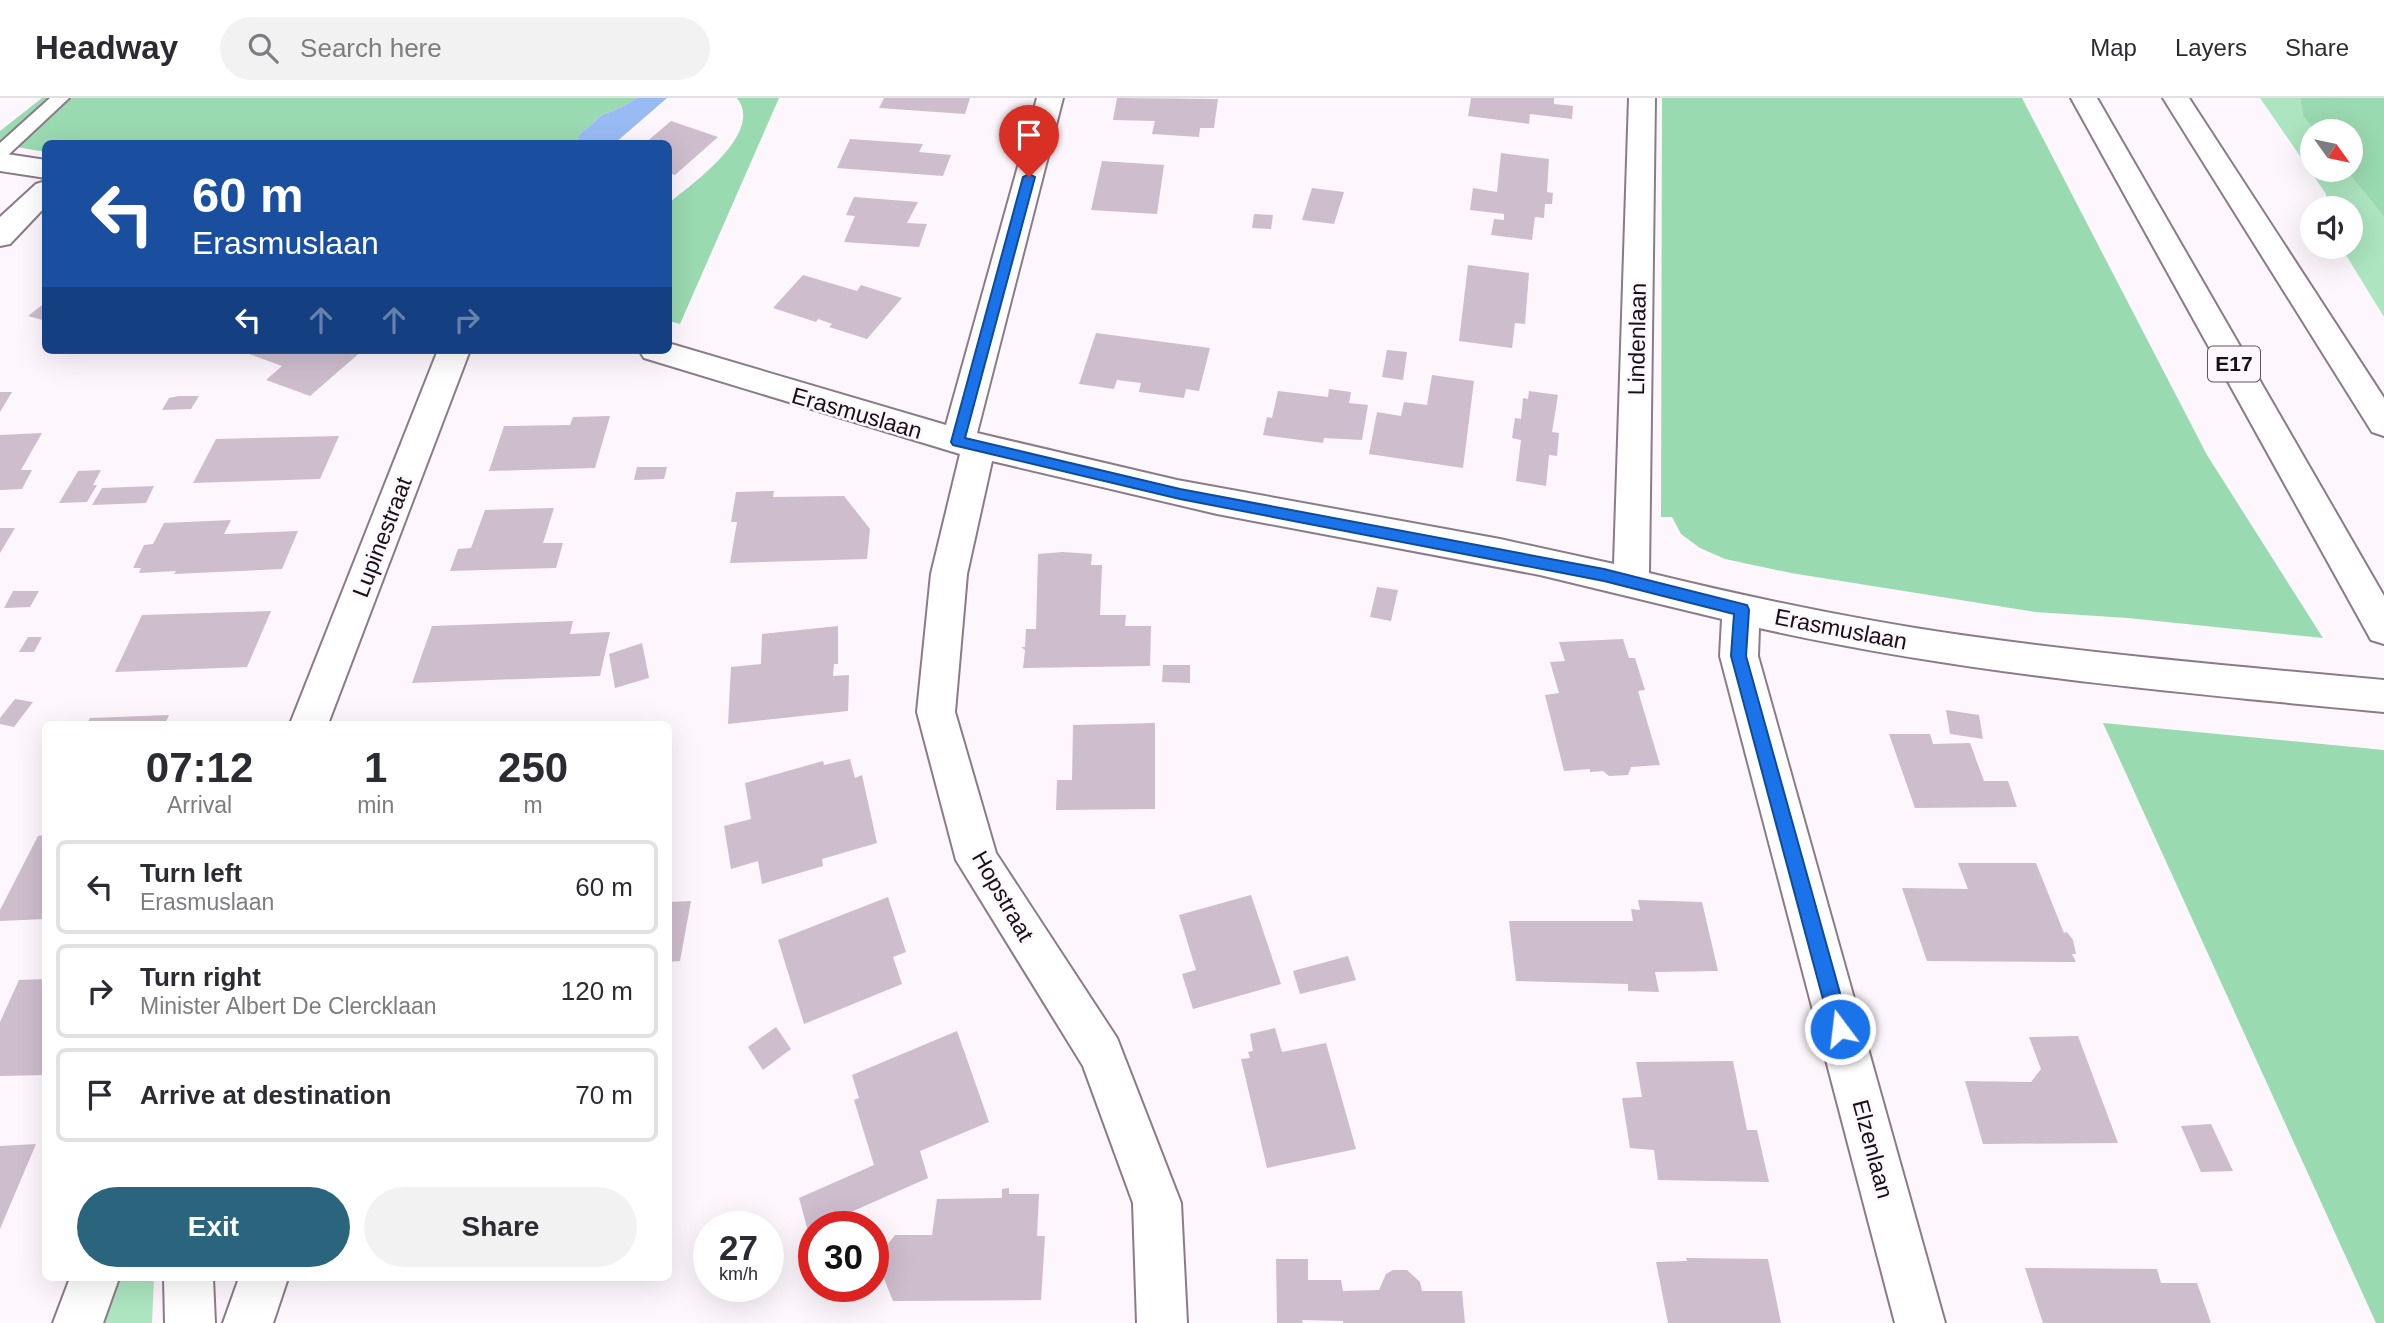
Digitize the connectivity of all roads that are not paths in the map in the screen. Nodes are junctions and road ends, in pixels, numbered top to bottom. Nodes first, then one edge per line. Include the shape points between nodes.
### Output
1 (60, 98) edge
2 (1050, 98) edge
3 (1642, 98) edge
4 (2084, 98) edge
5 (2176, 98) edge
6 (0, 153) edge
7 (0, 162) edge
8 (42, 168) edge
9 (42, 194) edge
10 (0, 237) edge
11 (452, 354) edge
12 (667, 354) edge
13 (2384, 424) edge
14 (968, 445) junction
15 (1630, 580) junction
16 (1741, 610) junction
17 (2384, 629) edge
18 (2384, 696) edge
19 (310, 721) edge
20 (94, 1281) edge
21 (190, 1281) edge
22 (263, 1281) edge
23 (78, 1323) edge
24 (190, 1323) edge
25 (248, 1323) edge
26 (1162, 1323) edge
27 (1920, 1323) edge

1 - 6 lane
2 - 14 main road, Hopstraat
3 - 15 main road, Lindenlaan
4 - 17 main road, E17
5 - 13 main road
7 - 8 main road
9 - 10 main road
11 - 19 main road, Lupinestraat
12 - 14 main road, Erasmuslaan
14 - 15 main road, Erasmuslaan via 1180,494
14 - 26 main road, Hopstraat via 948,574 936,712 977,860 1101,1054 1153,1191
15 - 16 main road, Erasmuslaan
16 - 18 main road, Erasmuslaan via 1960,651
16 - 27 main road, Elzenlaan via 1739,656
20 - 23 main road
21 - 24 main road
22 - 25 main road

